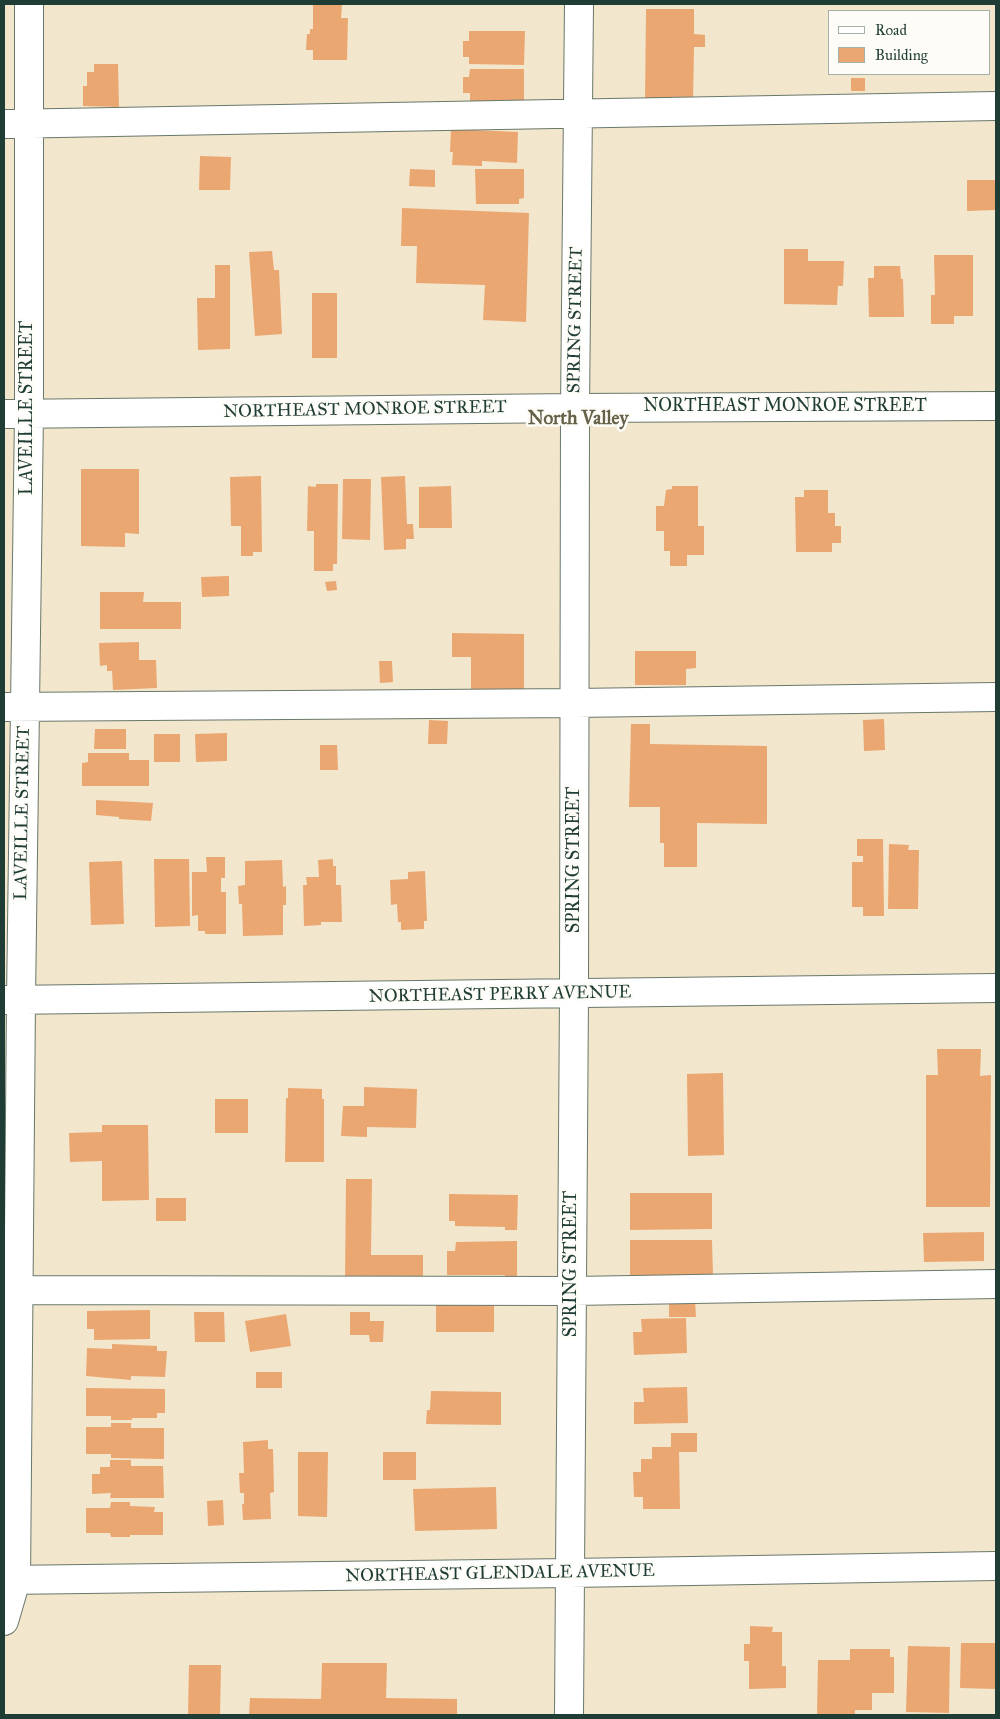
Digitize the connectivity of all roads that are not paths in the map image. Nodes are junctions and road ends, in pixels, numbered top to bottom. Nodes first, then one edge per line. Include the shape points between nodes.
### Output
1 (29, 4) edge
2 (579, 4) edge
3 (996, 106) edge
4 (578, 114) junction
5 (16, 124) edge
6 (996, 406) edge
7 (575, 408) junction
8 (16, 414) edge
9 (996, 697) edge
10 (575, 703) junction
11 (14, 707) edge
12 (996, 988) edge
13 (574, 994) junction
14 (12, 1000) edge
15 (11, 1259) edge
16 (996, 1284) edge
17 (19, 1290) junction
18 (572, 1291) junction
19 (11, 1366) edge
20 (996, 1566) edge
21 (570, 1573) junction
22 (10, 1580) edge
23 (4, 1621) edge
24 (569, 1715) edge

1 - 5 street, LAVEILLE STREET
2 - 4 street, SPRING STREET
3 - 4 street
4 - 5 street
4 - 7 street, SPRING STREET
5 - 8 street, LAVEILLE STREET
6 - 7 street, NORTHEAST MONROE STREET
7 - 8 street, NORTHEAST MONROE STREET
7 - 10 street, SPRING STREET
8 - 11 street, LAVEILLE STREET
9 - 10 street
10 - 11 street
10 - 13 street, SPRING STREET
11 - 14 street, LAVEILLE STREET
12 - 13 street, NORTHEAST PERRY AVENUE
13 - 14 street, NORTHEAST PERRY AVENUE
13 - 18 street, SPRING STREET
14 - 15 street, LAVEILLE STREET
15 - 17 street, LAVEILLE STREET
16 - 18 street
17 - 18 street
17 - 19 street, LAVEILLE STREET
18 - 21 street, SPRING STREET
19 - 22 street, LAVEILLE STREET
20 - 21 street, NORTHEAST GLENDALE AVENUE
21 - 22 street, NORTHEAST GLENDALE AVENUE
21 - 24 street, SPRING STREET
22 - 23 street, LAVEILLE STREET

